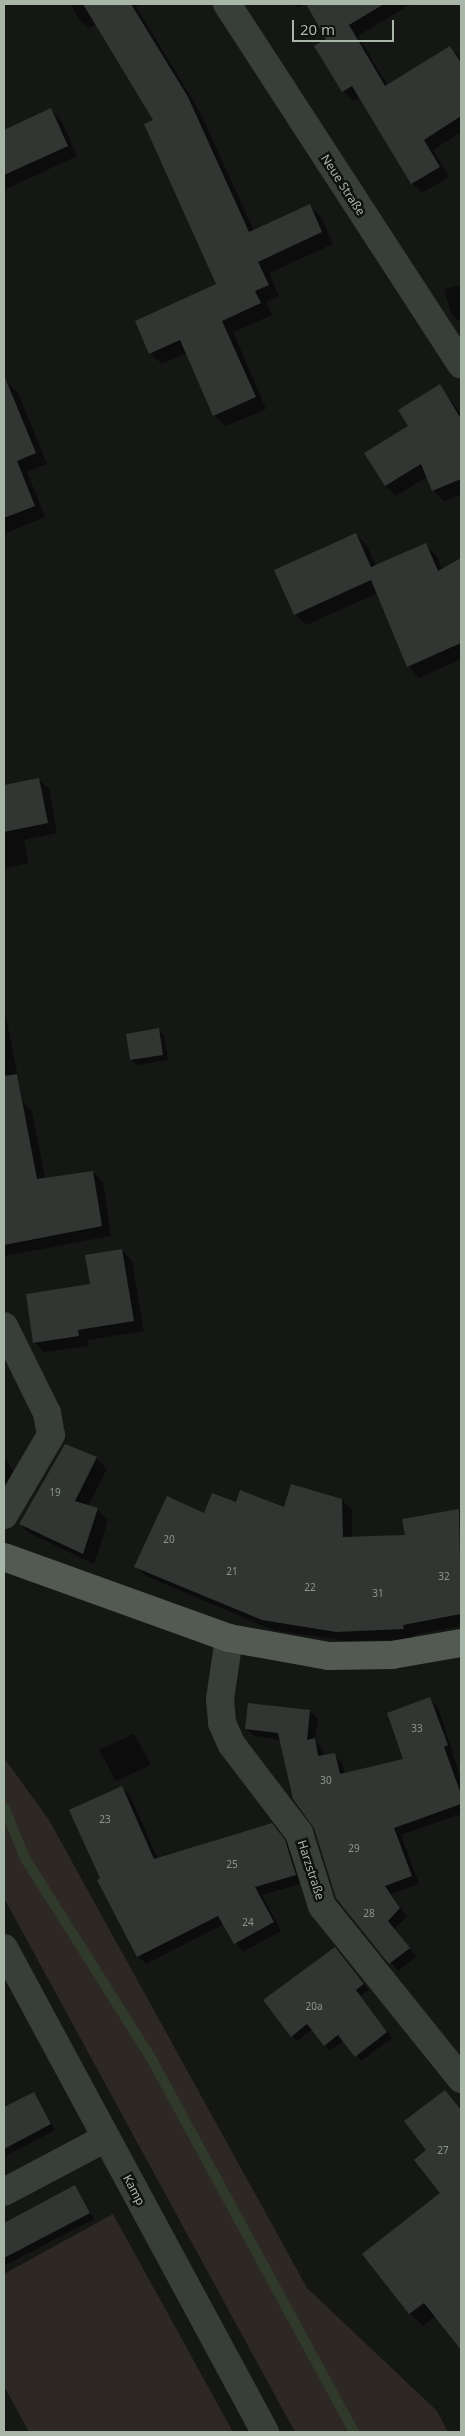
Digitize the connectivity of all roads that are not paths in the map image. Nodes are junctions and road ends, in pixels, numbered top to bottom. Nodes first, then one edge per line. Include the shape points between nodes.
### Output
1 (227, 4) edge
2 (461, 365) edge
3 (4, 1326) edge
4 (4, 1515) edge
5 (4, 1557) edge
6 (229, 1638) junction
7 (461, 1644) edge
8 (4, 1948) edge
9 (461, 2079) edge
10 (106, 2138) junction
11 (4, 2192) edge
12 (265, 2432) edge

1 - 2 street, Neue Straße
3 - 4 street via 47,1413 51,1435
5 - 6 main road
6 - 7 main road via 328,1656 392,1655
6 - 9 street, Harzstraße via 220,1699 222,1722 232,1745 299,1834 322,1906
8 - 10 street, Kamp
10 - 11 street
10 - 12 street, Kamp

